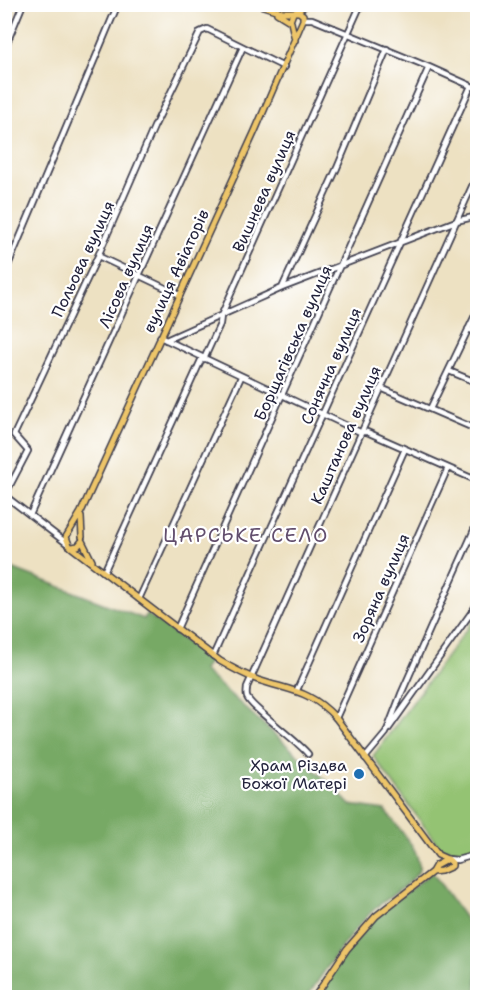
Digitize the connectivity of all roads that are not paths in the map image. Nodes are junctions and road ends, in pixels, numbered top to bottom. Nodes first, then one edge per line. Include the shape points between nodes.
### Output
1 (23, 4) edge
2 (118, 4) edge
3 (257, 4) edge
4 (309, 4) edge
5 (361, 4) edge
6 (465, 4) edge
7 (477, 9) edge
8 (271, 10) junction
9 (294, 12) junction
10 (303, 19) junction
11 (290, 21) junction
12 (348, 33) junction
13 (296, 41) junction
14 (243, 47) junction
15 (387, 49) junction
16 (4, 50) edge
17 (284, 67) junction
18 (429, 67) junction
19 (471, 86) junction
20 (477, 89) edge
21 (477, 173) edge
22 (477, 216) edge
23 (456, 221) junction
24 (399, 243) junction
25 (98, 256) junction
26 (341, 265) junction
27 (6, 268) edge
28 (4, 275) edge
29 (140, 276) junction
30 (282, 288) junction
31 (180, 295) junction
32 (477, 309) edge
33 (221, 316) junction
34 (468, 329) junction
35 (477, 333) edge
36 (163, 339) junction
37 (203, 358) junction
38 (449, 371) junction
39 (242, 377) junction
40 (477, 383) edge
41 (381, 388) junction
42 (283, 396) junction
43 (430, 409) junction
44 (323, 415) junction
45 (477, 430) edge
46 (360, 432) junction
47 (405, 449) junction
48 (448, 468) junction
49 (477, 481) edge
50 (5, 495) edge
51 (81, 512) junction
52 (30, 515) junction
53 (477, 521) edge
54 (52, 533) junction
55 (69, 533) junction
56 (82, 539) junction
57 (70, 546) junction
58 (95, 565) junction
59 (104, 572) junction
60 (140, 599) junction
61 (477, 603) edge
62 (177, 629) junction
63 (213, 656) junction
64 (250, 677) junction
65 (297, 690) junction
66 (336, 717) junction
67 (386, 733) junction
68 (308, 754) dead end
69 (365, 758) junction
70 (477, 854) edge
71 (438, 855) junction
72 (448, 859) junction
73 (457, 860) junction
74 (436, 865) junction
75 (452, 866) junction
76 (432, 872) junction
77 (439, 872) junction
78 (314, 998) edge

1 - 16 street
2 - 27 street
3 - 8 main road
4 - 9 main road
4 - 10 main road, вулиця Авіаторів
5 - 12 street, Вишнева вулиця
6 - 7 street
8 - 9 main road
8 - 11 main road
9 - 10 main road via 299,12
9 - 11 main road
10 - 11 main road via 298,26
10 - 12 street
10 - 13 main road, вулиця Авіаторів
11 - 13 main road
12 - 15 street
12 - 33 street, Вишнева вулиця
13 - 17 main road, вулиця Авіаторів
14 - 17 street
14 - 25 street, Польова вулиця via 204,28 200,32
14 - 29 street, Лісова вулиця
15 - 18 street
15 - 30 street
17 - 31 main road, вулиця Авіаторів
18 - 19 street
18 - 26 street, Борщагівська вулиця
19 - 20 street
19 - 24 street, Сонячна вулиця
21 - 23 street, Каштанова вулиця
22 - 23 street
23 - 24 street
23 - 41 street, Каштанова вулиця
24 - 26 street
24 - 44 street, Сонячна вулиця
25 - 29 street
25 - 50 street, Польова вулиця via 14,435 28,451
26 - 30 street
26 - 42 street, Борщагівська вулиця
27 - 28 street
29 - 31 street
29 - 52 street, Лісова вулиця
30 - 33 street
31 - 36 main road, вулиця Авіаторів
32 - 34 street
33 - 36 street
33 - 37 street, Вишнева вулиця
34 - 35 street
34 - 38 street
36 - 37 street
36 - 51 main road, вулиця Авіаторів
37 - 39 street
37 - 59 street, Вишнева вулиця
38 - 40 street
38 - 43 street
39 - 42 street
39 - 60 street
41 - 43 street
41 - 46 street, Каштанова вулиця
42 - 44 street
42 - 62 street, Борщагівська вулиця
43 - 45 street
44 - 46 street
44 - 63 street, Сонячна вулиця
46 - 47 street
46 - 64 street, Каштанова вулиця
47 - 48 street
47 - 65 street
48 - 49 street
48 - 66 street, Зоряна вулиця
50 - 52 street
51 - 55 main road, вулиця Авіаторів
51 - 56 main road, вулиця Авіаторів
52 - 54 street
53 - 67 street
54 - 55 street
54 - 57 street
55 - 56 main road via 77,532
55 - 57 main road via 66,540
56 - 57 main road via 78,546
56 - 58 main road
57 - 58 main road
58 - 59 main road
59 - 60 main road
60 - 62 main road
61 - 67 street
62 - 63 main road
63 - 64 main road
64 - 65 main road
64 - 68 street via 248,699
65 - 66 main road
66 - 69 main road
67 - 69 street
69 - 71 main road
70 - 73 street
71 - 72 main road
71 - 74 main road
72 - 73 street
72 - 74 main road
72 - 75 main road
73 - 75 street
74 - 76 main road
74 - 77 main road
75 - 77 main road
76 - 77 main road
76 - 78 main road via 376,916

